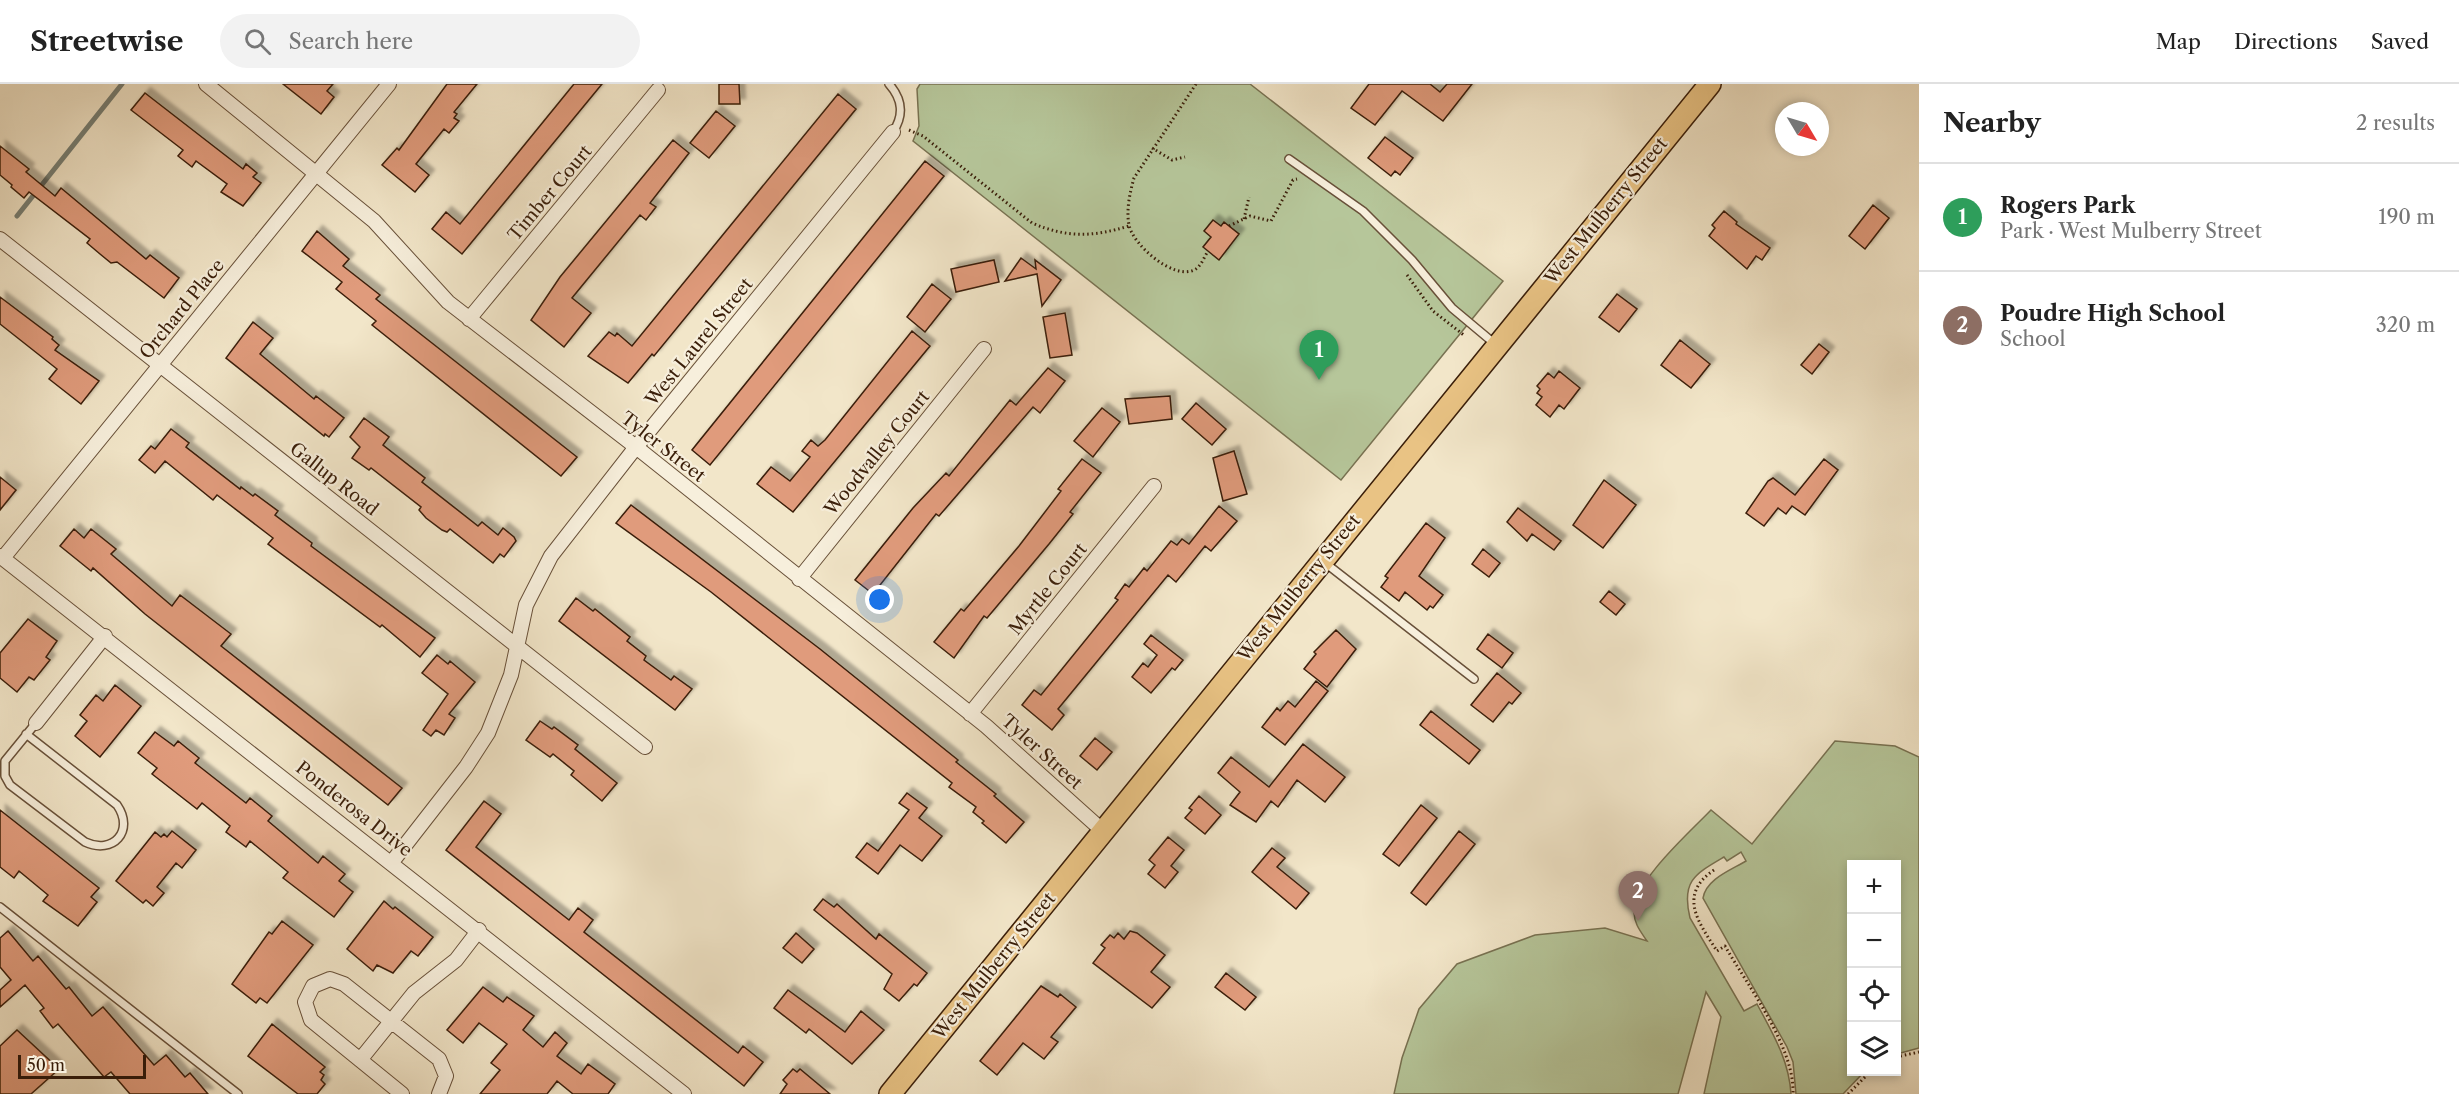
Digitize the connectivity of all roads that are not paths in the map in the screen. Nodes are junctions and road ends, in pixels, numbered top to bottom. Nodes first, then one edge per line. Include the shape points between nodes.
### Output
1 (206, 84) edge
2 (389, 84) edge
3 (889, 84) edge
4 (1710, 84) edge
5 (658, 90) dead end
6 (893, 132) joint
7 (1289, 159) dead end
8 (316, 172) junction
9 (0, 239) edge
10 (469, 319) junction
11 (1497, 345) junction
12 (984, 349) dead end
13 (159, 364) junction
14 (636, 447) junction
15 (1155, 486) dead end
16 (2, 557) edge
17 (1322, 560) junction
18 (799, 579) junction
19 (105, 636) junction
20 (516, 646) junction
21 (1474, 679) dead end
22 (970, 714) junction
23 (36, 723) joint
24 (26, 734) junction
25 (645, 747) dead end
26 (0, 777) edge
27 (10, 785) junction
28 (1104, 832) junction
29 (392, 862) junction
30 (0, 907) edge
31 (479, 930) junction
32 (392, 1022) junction
33 (360, 1060) junction
34 (238, 1094) edge
35 (402, 1094) edge
36 (439, 1094) edge
37 (684, 1094) edge
38 (890, 1094) edge

1 - 8 street, Tyler Street
2 - 8 street, Orchard Place
3 - 6 lane via 902,108
4 - 11 main road, West Mulberry Street
5 - 10 street, Timber Court
6 - 14 street, West Laurel Street
7 - 11 lane via 1371,218 1452,308
8 - 10 street, Tyler Street via 374,221 448,302
8 - 13 street, Orchard Place
9 - 13 street, Gallup Road
10 - 14 street, Tyler Street
11 - 17 main road, West Mulberry Street
12 - 18 street, Woodvalley Court
13 - 16 street, Orchard Place
13 - 20 street, Gallup Road
14 - 18 street, Tyler Street
14 - 20 street, West Laurel Street via 541,572 526,605
15 - 22 street, Myrtle Court
16 - 19 street, Ponderosa Drive
17 - 21 lane
17 - 28 main road, West Mulberry Street
18 - 22 street, Tyler Street
19 - 23 street
19 - 29 street, Ponderosa Drive
20 - 25 street, Gallup Road
20 - 29 street, West Laurel Street via 504,695 478,750
22 - 28 street, Tyler Street
23 - 24 lane
24 - 27 lane via 5,761
24 - 27 lane via 117,805 123,814 121,833 106,847 96,847
26 - 27 lane
28 - 38 main road, West Mulberry Street
29 - 31 street, Ponderosa Drive
30 - 34 lane
31 - 32 street via 456,960 414,993
31 - 37 street, Ponderosa Drive
32 - 33 street
32 - 33 street via 336,980 324,980 309,991 305,1008 311,1020
32 - 36 street via 442,1064 445,1082
33 - 35 street

